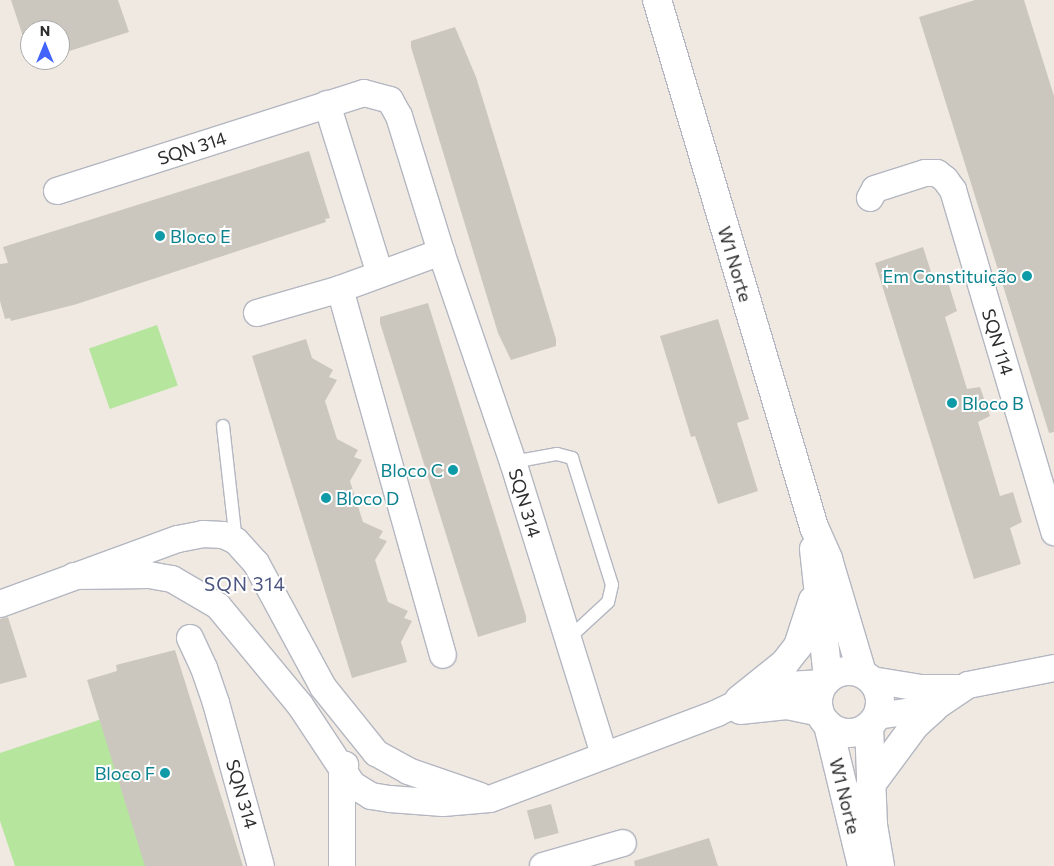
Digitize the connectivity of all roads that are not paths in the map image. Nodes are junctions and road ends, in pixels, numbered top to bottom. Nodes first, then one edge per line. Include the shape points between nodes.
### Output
1 (657, 0) edge
2 (327, 104) junction
3 (57, 191) dead end
4 (870, 198) dead end
5 (441, 252) junction
6 (380, 274) junction
7 (340, 289) junction
8 (257, 313) dead end
9 (223, 426) dead end
10 (513, 462) junction
11 (814, 527) junction
12 (1054, 532) edge
13 (178, 539) junction
14 (236, 541) junction
15 (74, 576) junction
16 (172, 579) junction
17 (816, 583) junction
18 (0, 604) edge
19 (190, 638) dead end
20 (568, 639) junction
21 (443, 656) dead end
22 (1054, 668) edge
23 (867, 677) junction
24 (826, 681) junction
25 (323, 687) junction
26 (960, 688) junction
27 (300, 705) junction
28 (728, 706) junction
29 (934, 708) junction
30 (824, 719) junction
31 (873, 721) junction
32 (362, 735) junction
33 (604, 755) junction
34 (390, 763) junction
35 (342, 771) junction
36 (870, 786) junction
37 (371, 796) junction
38 (490, 799) junction
39 (623, 843) dead end
40 (342, 854) edge
41 (262, 866) edge
42 (543, 866) edge
43 (862, 866) edge
44 (880, 866) edge

1 - 11 street, W1 Norte
2 - 3 street, SQN 314
2 - 5 street, SQN 314 via 364,93 390,100 399,116
2 - 6 street
4 - 12 street, SQN 114 via 876,189 925,173 945,179 952,190
5 - 6 street
5 - 10 street, SQN 314
6 - 7 street
7 - 8 street
7 - 21 street
9 - 14 lane
10 - 20 street, SQN 314
10 - 20 lane via 557,454 572,458 612,585 608,602
11 - 17 street, W1 Norte
11 - 23 street, W1 Norte via 828,559
13 - 14 street via 203,534 223,535
13 - 15 street
13 - 16 street
14 - 25 street via 256,563
15 - 16 street via 149,575
15 - 18 street
16 - 27 street via 218,606
17 - 24 street, W1 Norte
17 - 28 street via 807,626 798,646 784,664
19 - 41 street, SQN 314 via 216,703
20 - 33 street, SQN 314
22 - 26 street
23 - 24 street via 838,672
23 - 26 street via 921,688
23 - 31 street via 878,691 880,704
24 - 28 street via 786,685
24 - 30 street via 818,698
25 - 27 street
25 - 32 street
26 - 29 street
27 - 35 street
28 - 30 street via 788,706
28 - 33 street
29 - 31 street
29 - 36 street via 915,725
30 - 31 street via 842,732 857,732
30 - 43 street, W1 Norte
31 - 36 street, W1 Norte
32 - 34 street via 376,753
32 - 35 street
33 - 38 street
34 - 37 street
34 - 38 street
35 - 37 street via 353,784
35 - 40 street
36 - 44 street, W1 Norte
37 - 38 street via 443,803
37 - 40 street
39 - 42 street

